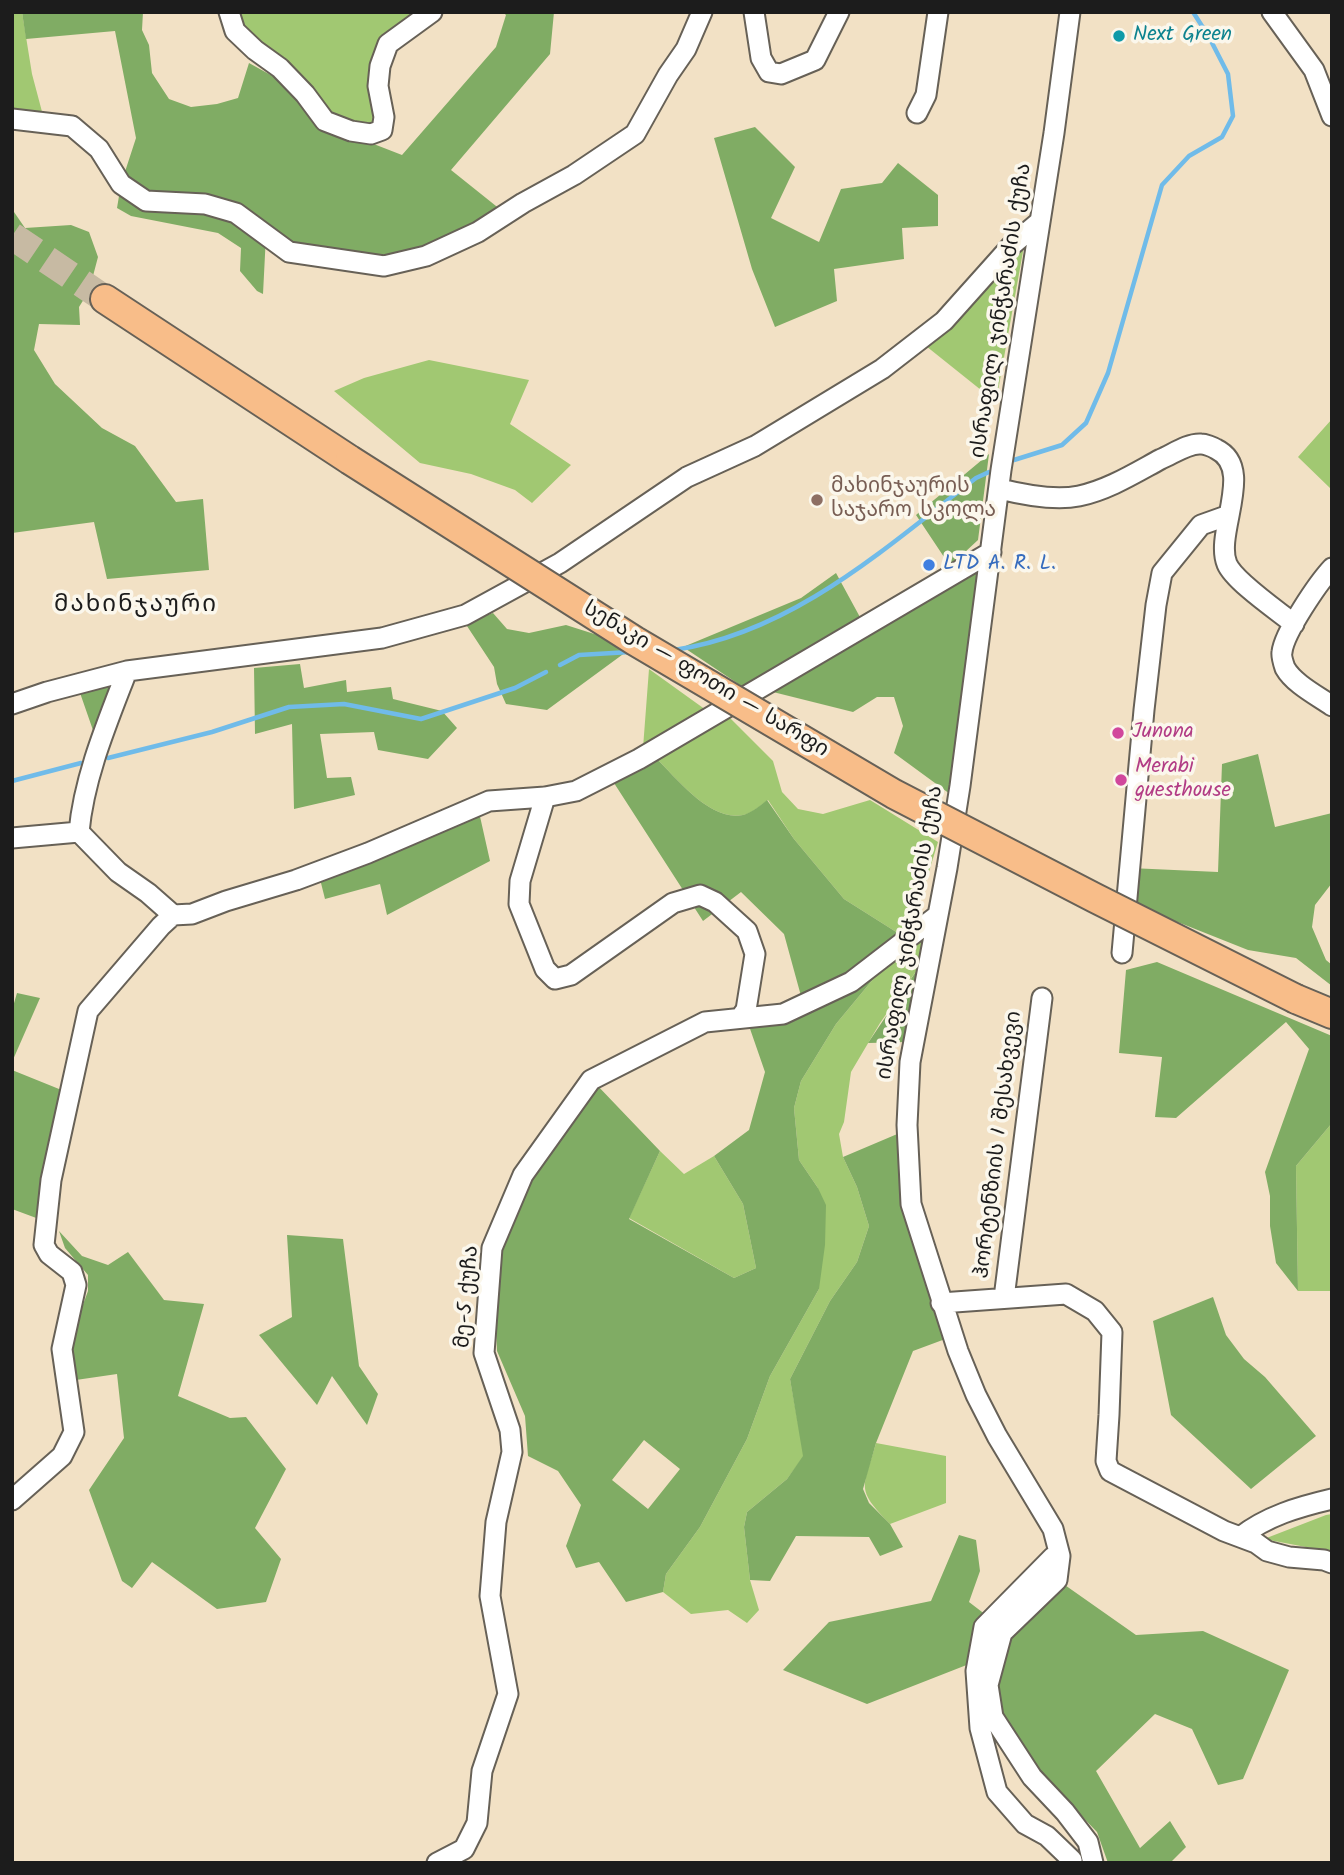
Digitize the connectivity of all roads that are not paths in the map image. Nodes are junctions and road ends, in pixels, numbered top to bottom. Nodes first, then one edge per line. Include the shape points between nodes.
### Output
1 (229, 12) edge
2 (432, 12) edge
3 (702, 12) edge
4 (754, 12) edge
5 (839, 12) edge
6 (938, 12) edge
7 (1070, 12) edge
8 (1272, 12) edge
9 (917, 113) dead end
10 (1332, 116) edge
11 (12, 119) edge
12 (1038, 223) junction
13 (106, 299) tunnel mouth
14 (1000, 489) junction
15 (1229, 515) junction
16 (991, 552) junction
17 (1332, 568) edge
18 (1294, 624) junction
19 (127, 671) junction
20 (12, 704) edge
21 (1332, 706) edge
22 (545, 797) junction
23 (79, 832) junction
24 (12, 838) edge
25 (173, 915) junction
26 (938, 915) junction
27 (1122, 953) dead end
28 (1042, 998) dead end
29 (1332, 1014) edge
30 (740, 1018) junction
31 (1004, 1298) junction
32 (941, 1303) junction
33 (1332, 1499) edge
34 (12, 1500) edge
35 (1240, 1537) junction
36 (1060, 1556) junction
37 (1332, 1563) edge
38 (437, 1863) edge
39 (1071, 1863) edge
40 (1093, 1863) edge

1 - 2 street via 235,31 280,68 325,121 371,134 382,130 378,86 388,44
3 - 11 street via 686,49 635,134 478,233 426,256 384,266 289,252 236,213 205,204 146,201 121,184 99,149 72,126
4 - 5 street via 761,58 769,72 781,74 815,60
6 - 9 street via 926,95
7 - 12 street, ისრაფილ ჯინჭარაძის ქუჩა
8 - 10 street via 1314,70
12 - 14 street, ისრაფილ ჯინჭარაძის ქუჩა
12 - 19 street via 944,320 882,369 755,446 687,477 560,564 465,615 382,638
13 - 29 highway, სენაკი — ფოთი — სარფი, bridge via 635,641 894,794
14 - 15 street via 1021,495 1077,496 1201,444 1218,450 1228,460 1234,478
14 - 16 street, ისრაფილ ჯინჭარაძის ქუჩა
15 - 18 street via 1224,550 1227,565
15 - 27 street via 1201,525 1162,573 1144,709
16 - 22 street via 639,759 576,791
16 - 26 street, ისრაფილ ჯინჭარაძის ქუჩა
17 - 18 street
18 - 21 street via 1282,653 1285,668
19 - 20 street
19 - 23 street via 93,764
22 - 25 street via 489,801 296,880 192,914
22 - 30 street via 520,881 519,904 544,969 555,979 571,975 673,903 700,895 715,902 747,931 755,954 746,1010
23 - 24 street
23 - 25 street via 118,872
25 - 34 street via 88,1011 51,1180 44,1245 72,1272 76,1285 62,1349 74,1432 62,1456
26 - 30 street, მე-5 ქუჩა via 851,982 783,1014
26 - 32 street, ისრაფილ ჯინჭარაძის ქუჩა via 910,1062 907,1125 911,1204
28 - 31 street, ჰორტენზიის I შესახვევი
30 - 38 street, მე-5 ქუჩა via 705,1023 591,1080 523,1175 492,1248 484,1353 510,1430 512,1452 496,1521 490,1596 508,1694 482,1771 477,1823 464,1849
31 - 32 street
31 - 35 street via 1066,1294 1095,1311 1111,1332 1105,1461 1110,1471
32 - 36 street, ისრაფილ ჯინჭარაძის ქუჩა via 976,1395 1053,1529
33 - 35 street via 1295,1507
35 - 37 street via 1267,1551
36 - 39 street via 1053,1557 984,1627 976,1671 980,1728 997,1792 1025,1824 1047,1836
36 - 40 street via 1056,1580 1002,1633 988,1685 993,1717 1032,1777 1088,1842

